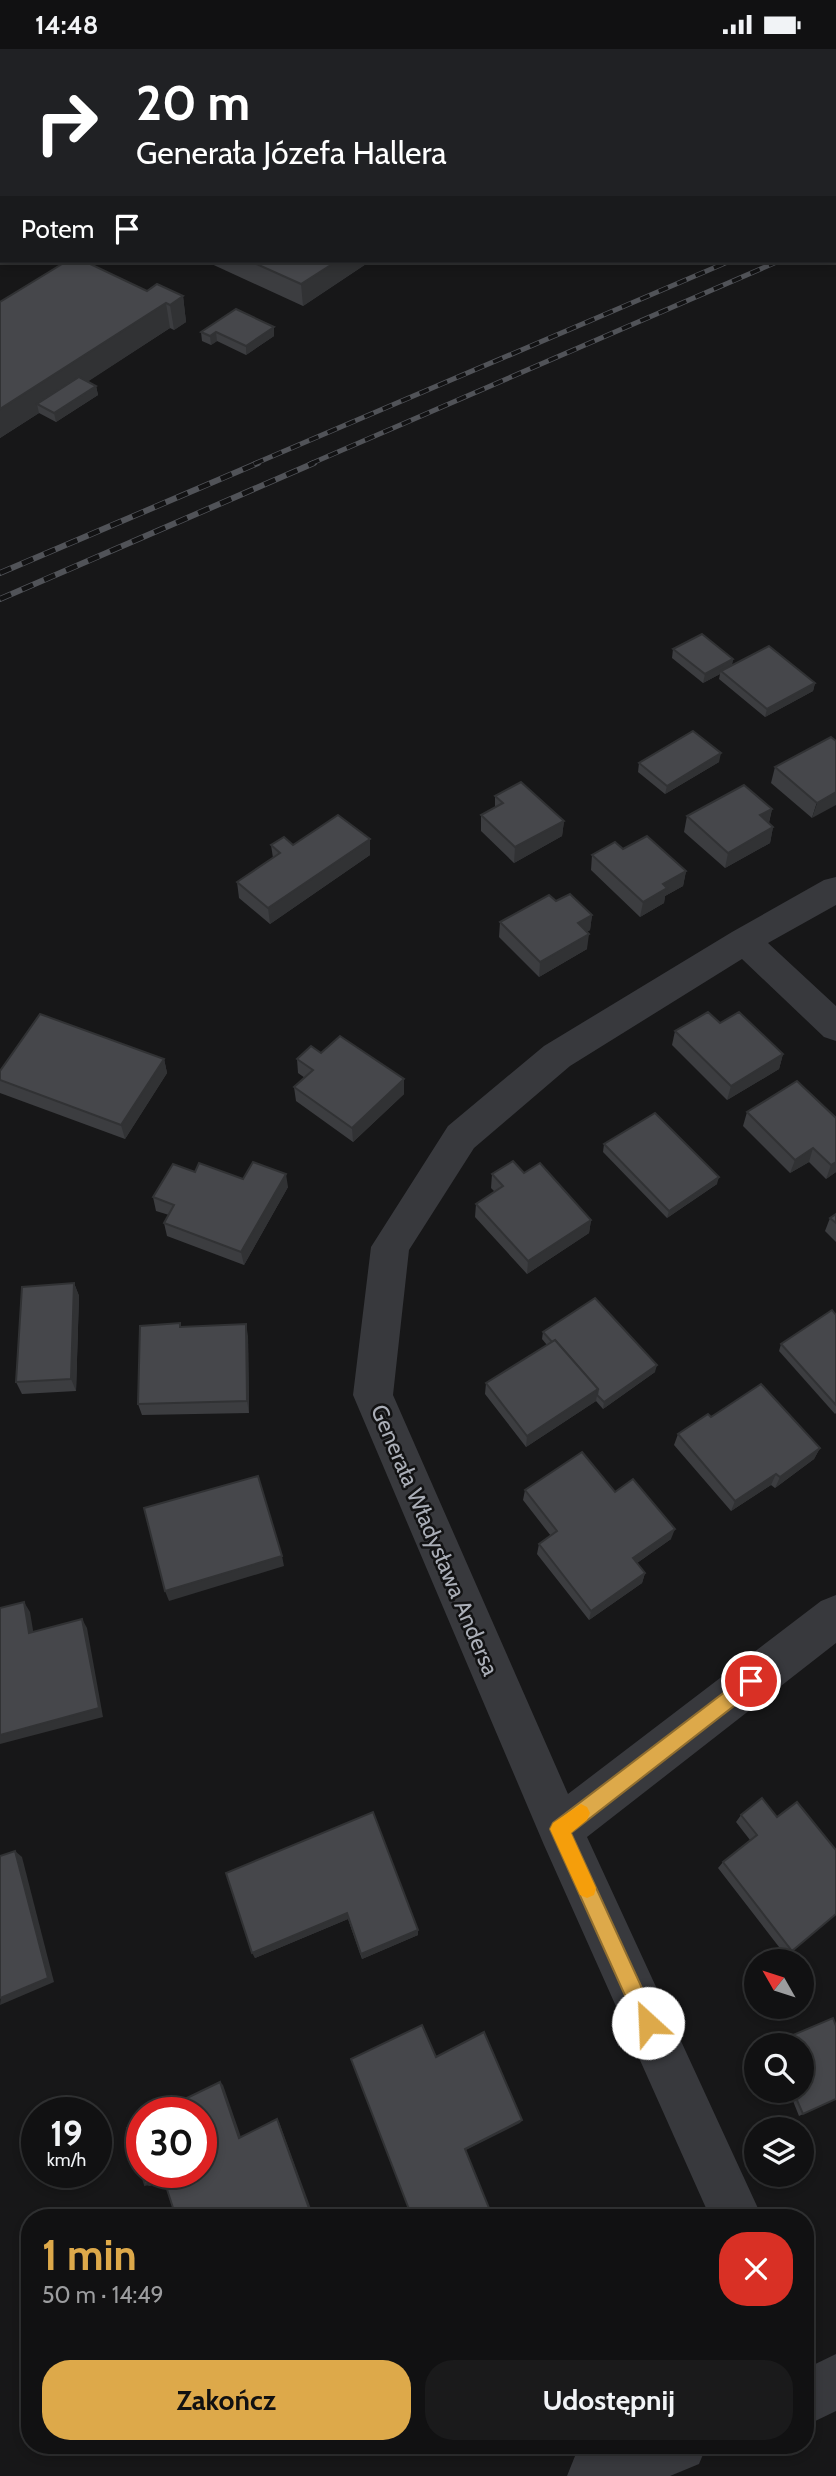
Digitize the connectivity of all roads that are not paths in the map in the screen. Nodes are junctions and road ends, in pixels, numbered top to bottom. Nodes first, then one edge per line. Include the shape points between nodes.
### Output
1 (836, 889) edge
2 (744, 941) junction
3 (836, 1027) edge
4 (836, 1616) edge
5 (560, 1829) junction
6 (732, 2209) edge
7 (656, 2454) edge
8 (596, 2476) edge

1 - 2 street, Generała Władysława Andersa
2 - 3 street
2 - 5 street, Generała Władysława Andersa via 557,1056 461,1137 390,1247 373,1395
4 - 5 street
5 - 6 street, Generała Władysława Andersa
7 - 8 street

